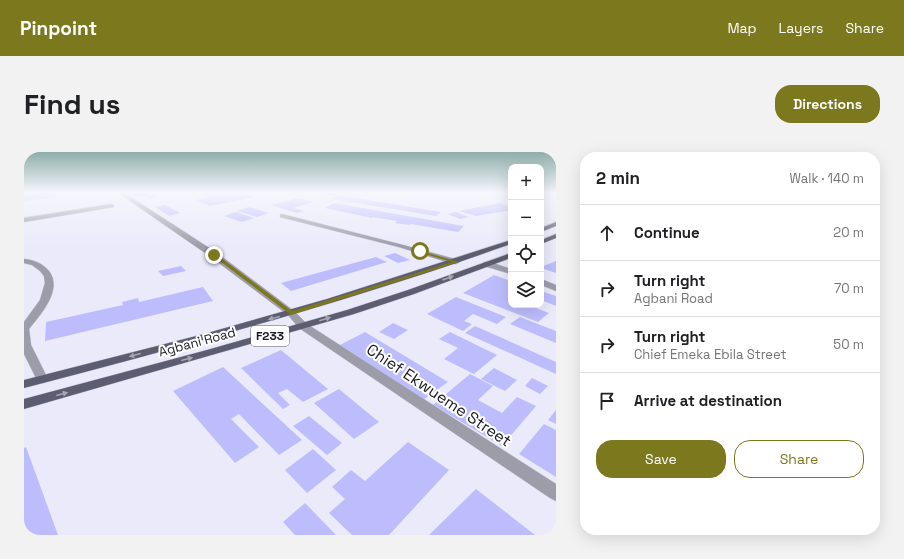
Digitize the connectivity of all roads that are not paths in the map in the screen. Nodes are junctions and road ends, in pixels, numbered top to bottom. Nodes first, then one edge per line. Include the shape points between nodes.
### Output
1 (88, 210) edge
2 (146, 210) edge
3 (282, 216) dead end
4 (24, 220) edge
5 (556, 224) edge
6 (544, 229) edge
7 (556, 236) edge
8 (544, 241) edge
9 (508, 243) edge
10 (508, 256) edge
11 (24, 261) edge
12 (456, 262) junction
13 (487, 264) junction
14 (508, 271) edge
15 (544, 283) edge
16 (556, 288) edge
17 (291, 313) junction
18 (304, 326) junction
19 (24, 329) edge
20 (42, 379) junction
21 (24, 384) edge
22 (24, 404) edge
23 (556, 493) edge

1 - 4 street
2 - 17 street, Chief Ekwueme Street via 214,255
3 - 12 street
5 - 6 main road
7 - 8 main road
9 - 12 main road, Agbani Road / F233
10 - 13 main road, Agbani Road / F233
11 - 19 street via 35,262 48,274 50,288 38,312
12 - 17 main road, Agbani Road / F233
13 - 14 street
18 -> 13 main road, Agbani Road / F233 via 399,296
15 - 16 street
17 - 18 street, Chief Ekwueme Street
17 -> 20 main road, Agbani Road / F233
22 -> 18 main road, Agbani Road / F233
18 - 23 street, Chief Ekwueme Street
19 - 20 street via 25,345
20 - 21 main road, Agbani Road / F233

